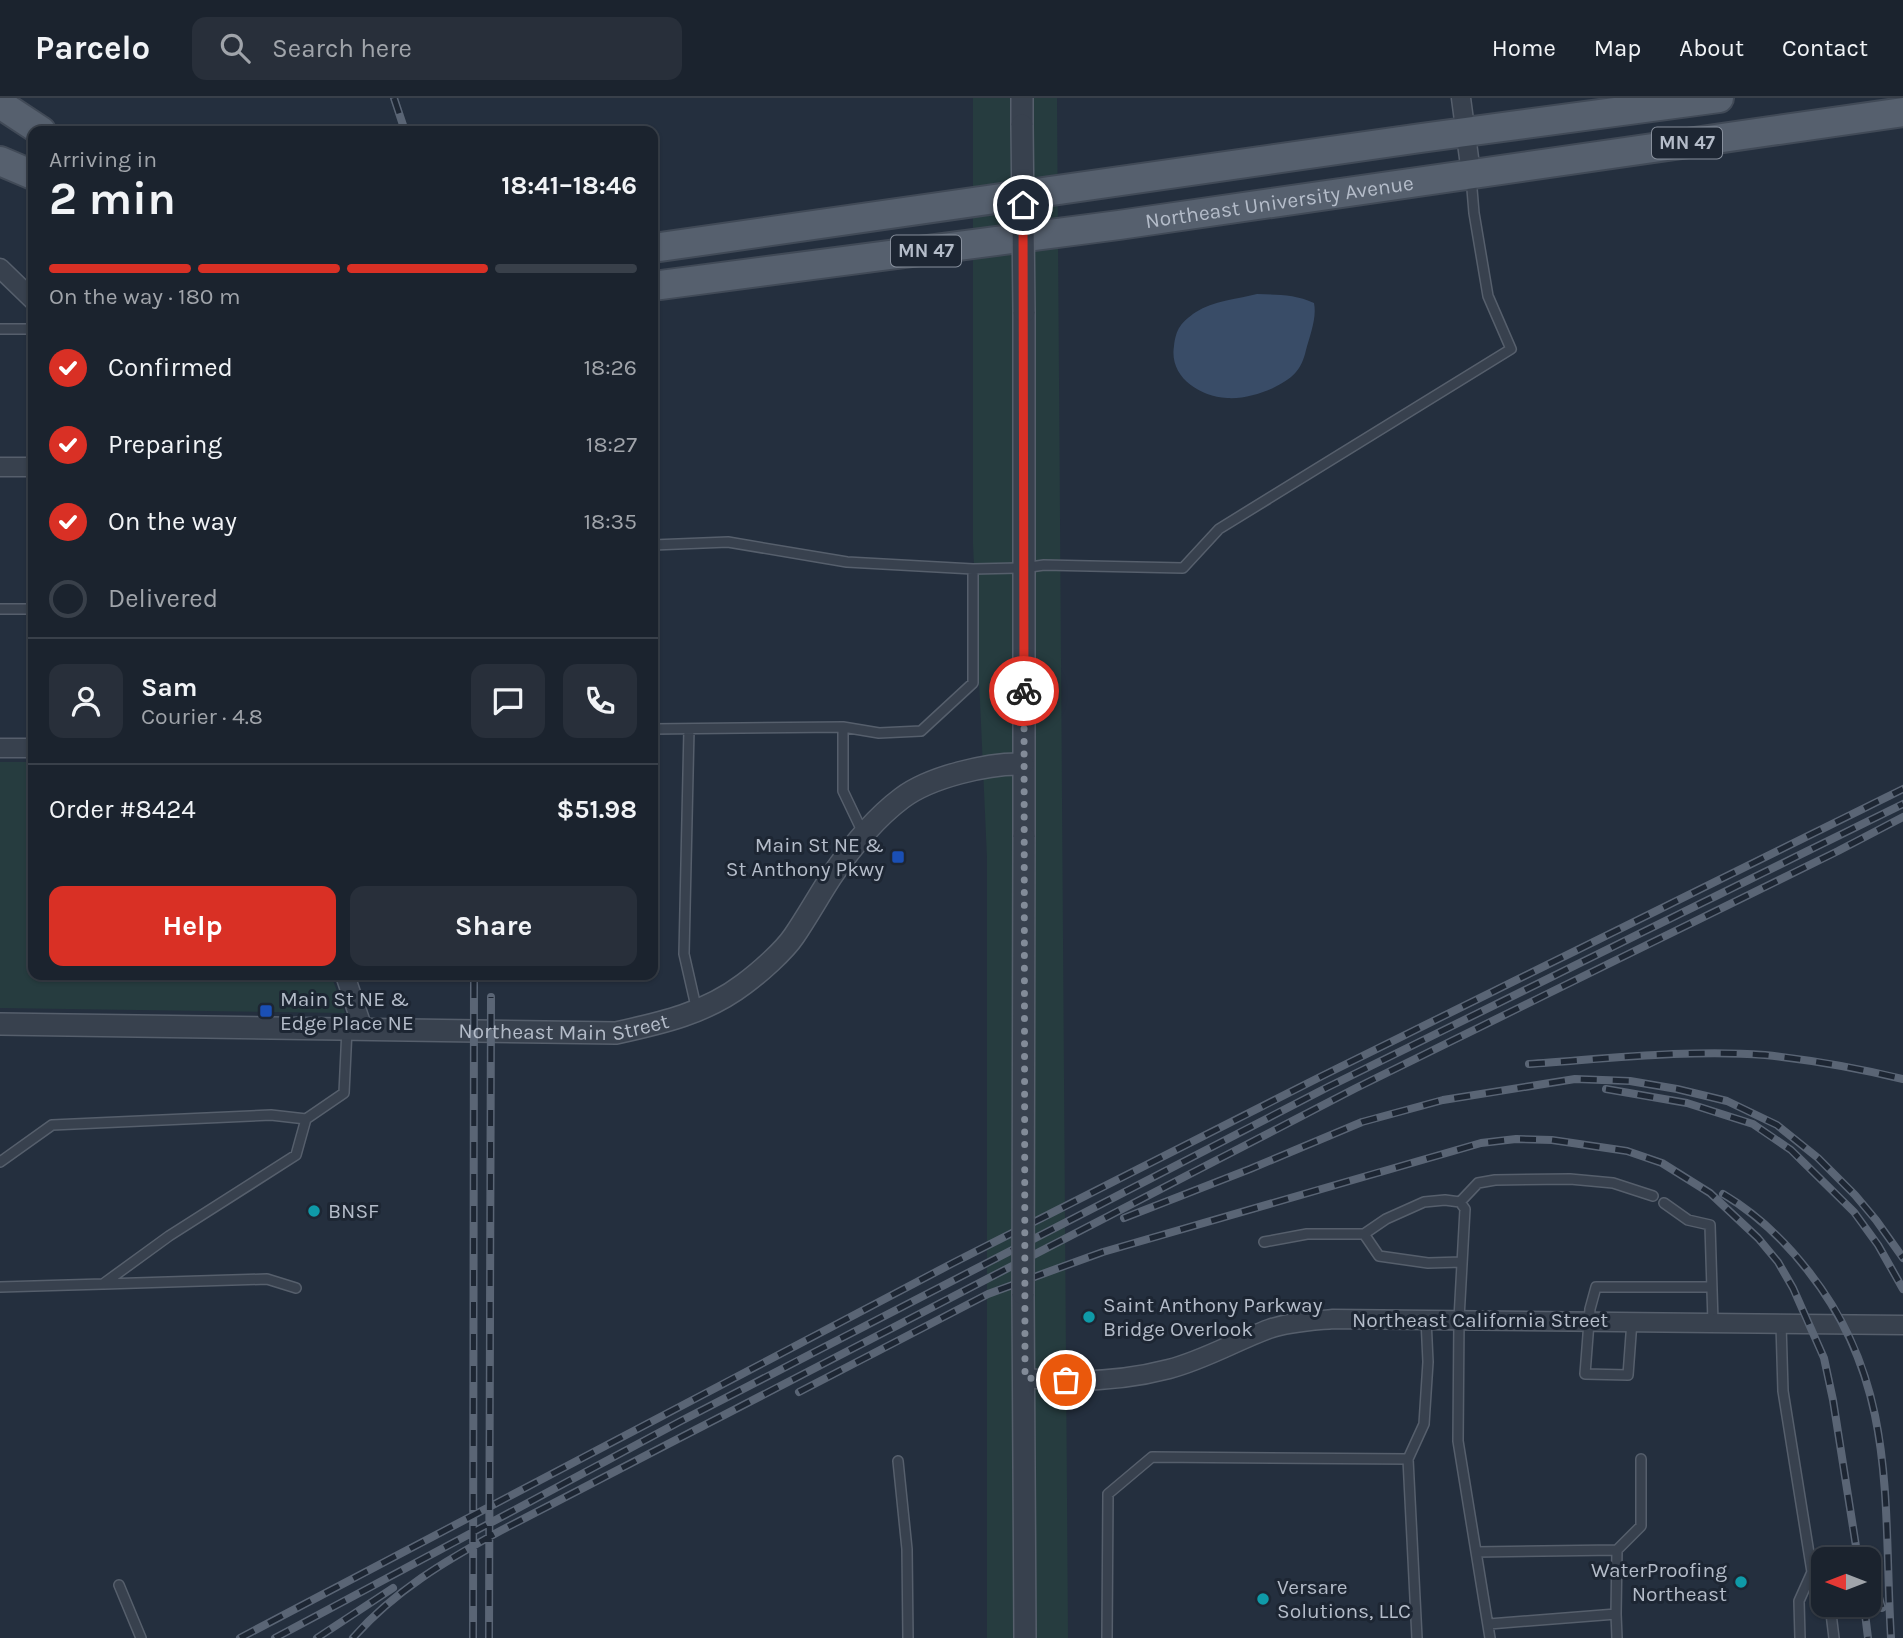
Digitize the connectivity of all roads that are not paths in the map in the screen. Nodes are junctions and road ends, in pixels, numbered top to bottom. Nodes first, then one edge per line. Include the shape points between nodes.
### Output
1 (1022, 98) edge
2 (1461, 98) edge
3 (1719, 98) edge
4 (0, 104) edge
5 (1903, 112) edge
6 (0, 118) edge
7 (33, 126) edge
8 (28, 130) edge
9 (1465, 133) junction
10 (0, 161) edge
11 (1471, 173) junction
12 (28, 174) edge
13 (658, 247) edge
14 (0, 268) edge
15 (658, 285) edge
16 (28, 295) edge
17 (0, 329) edge
18 (28, 329) edge
19 (0, 467) edge
20 (28, 467) edge
21 (658, 545) edge
22 (1023, 568) junction
23 (973, 569) junction
24 (0, 609) edge
25 (28, 609) edge
26 (843, 727) junction
27 (658, 729) edge
28 (689, 729) junction
29 (0, 748) edge
30 (28, 748) edge
31 (1023, 764) junction
32 (864, 835) junction
33 (346, 980) edge
34 (697, 1012) junction
35 (0, 1025) edge
36 (355, 1029) junction
37 (306, 1119) junction
38 (0, 1162) edge
39 (1653, 1196) dead end
40 (1460, 1202) junction
41 (1664, 1203) dead end
42 (1364, 1234) junction
43 (1264, 1242) dead end
44 (1462, 1262) junction
45 (103, 1284) junction
46 (0, 1287) edge
47 (1712, 1287) junction
48 (296, 1288) dead end
49 (1426, 1319) junction
50 (1459, 1319) junction
51 (1589, 1320) junction
52 (1632, 1321) junction
53 (1713, 1322) junction
54 (1782, 1324) junction
55 (1903, 1325) edge
56 (1025, 1378) junction
57 (1408, 1459) junction
58 (1641, 1459) dead end
59 (898, 1461) dead end
60 (1617, 1550) junction
61 (1476, 1552) junction
62 (1811, 1566) edge
63 (1811, 1574) edge
64 (119, 1585) dead end
65 (1616, 1614) junction
66 (1831, 1617) edge
67 (1489, 1624) junction
68 (141, 1638) edge
69 (908, 1638) edge
70 (1026, 1638) edge
71 (1107, 1638) edge
72 (1417, 1638) edge
73 (1490, 1638) edge
74 (1617, 1638) edge
75 (1800, 1638) edge
76 (1833, 1638) edge

1 - 22 street, bridge
2 - 9 street
3 - 9 main road, Northeast University Avenue / MN 47
4 - 7 main road
5 - 11 main road, Northeast University Avenue / MN 47
6 - 8 main road
9 - 11 street
9 - 13 main road, Northeast University Avenue / MN 47
10 - 12 main road
11 - 15 main road, Northeast University Avenue / MN 47
11 - 22 lane via 1488,296 1511,349 1219,529 1183,568
14 - 16 street
17 - 18 lane
19 - 20 street
21 - 23 lane via 728,542 847,562
22 - 23 lane
22 - 31 street
23 - 26 lane via 973,683 921,731 879,733
24 - 25 lane
26 - 28 lane
26 - 32 lane via 844,791
27 - 28 lane
28 - 34 lane via 684,954
29 - 30 street
31 - 32 street, Northeast Main Street via 953,774 903,797
31 - 56 street, bridge
32 - 34 street, Northeast Main Street via 792,939 744,984
33 - 36 street
34 - 36 street, Northeast Main Street via 616,1033
35 - 36 street, Northeast Main Street
36 - 37 lane via 344,1093
37 - 38 lane via 271,1115 52,1125
37 - 45 lane via 296,1156 169,1236
39 - 40 lane via 1613,1183 1495,1180 1478,1183
40 - 42 lane via 1424,1202
40 - 44 lane via 1465,1209
41 - 47 lane via 1688,1220 1710,1225
42 - 43 lane via 1307,1234
42 - 44 lane via 1379,1256
44 - 50 lane
45 - 46 lane
45 - 48 lane via 267,1279
47 - 51 lane via 1596,1287
47 - 53 lane
49 - 50 street, Northeast California Street
49 - 56 street, Northeast California Street via 1302,1322 1271,1328 1172,1369 1094,1380
49 - 57 lane via 1424,1424
50 - 51 street, Northeast California Street
50 - 61 lane via 1458,1441
51 - 52 street, Northeast California Street
51 - 52 lane via 1585,1374 1628,1375
52 - 53 street, Northeast California Street
53 - 54 street, Northeast California Street
54 - 55 street, Northeast California Street
54 - 62 lane via 1783,1391
56 - 70 street
57 - 71 lane via 1152,1457 1108,1494
57 - 72 lane
58 - 60 lane via 1641,1525
59 - 69 lane via 907,1549
60 - 61 lane
60 - 65 lane
61 - 67 lane
63 - 75 lane via 1799,1601
64 - 68 lane
65 - 67 lane
65 - 74 lane
66 - 76 lane
67 - 73 lane

